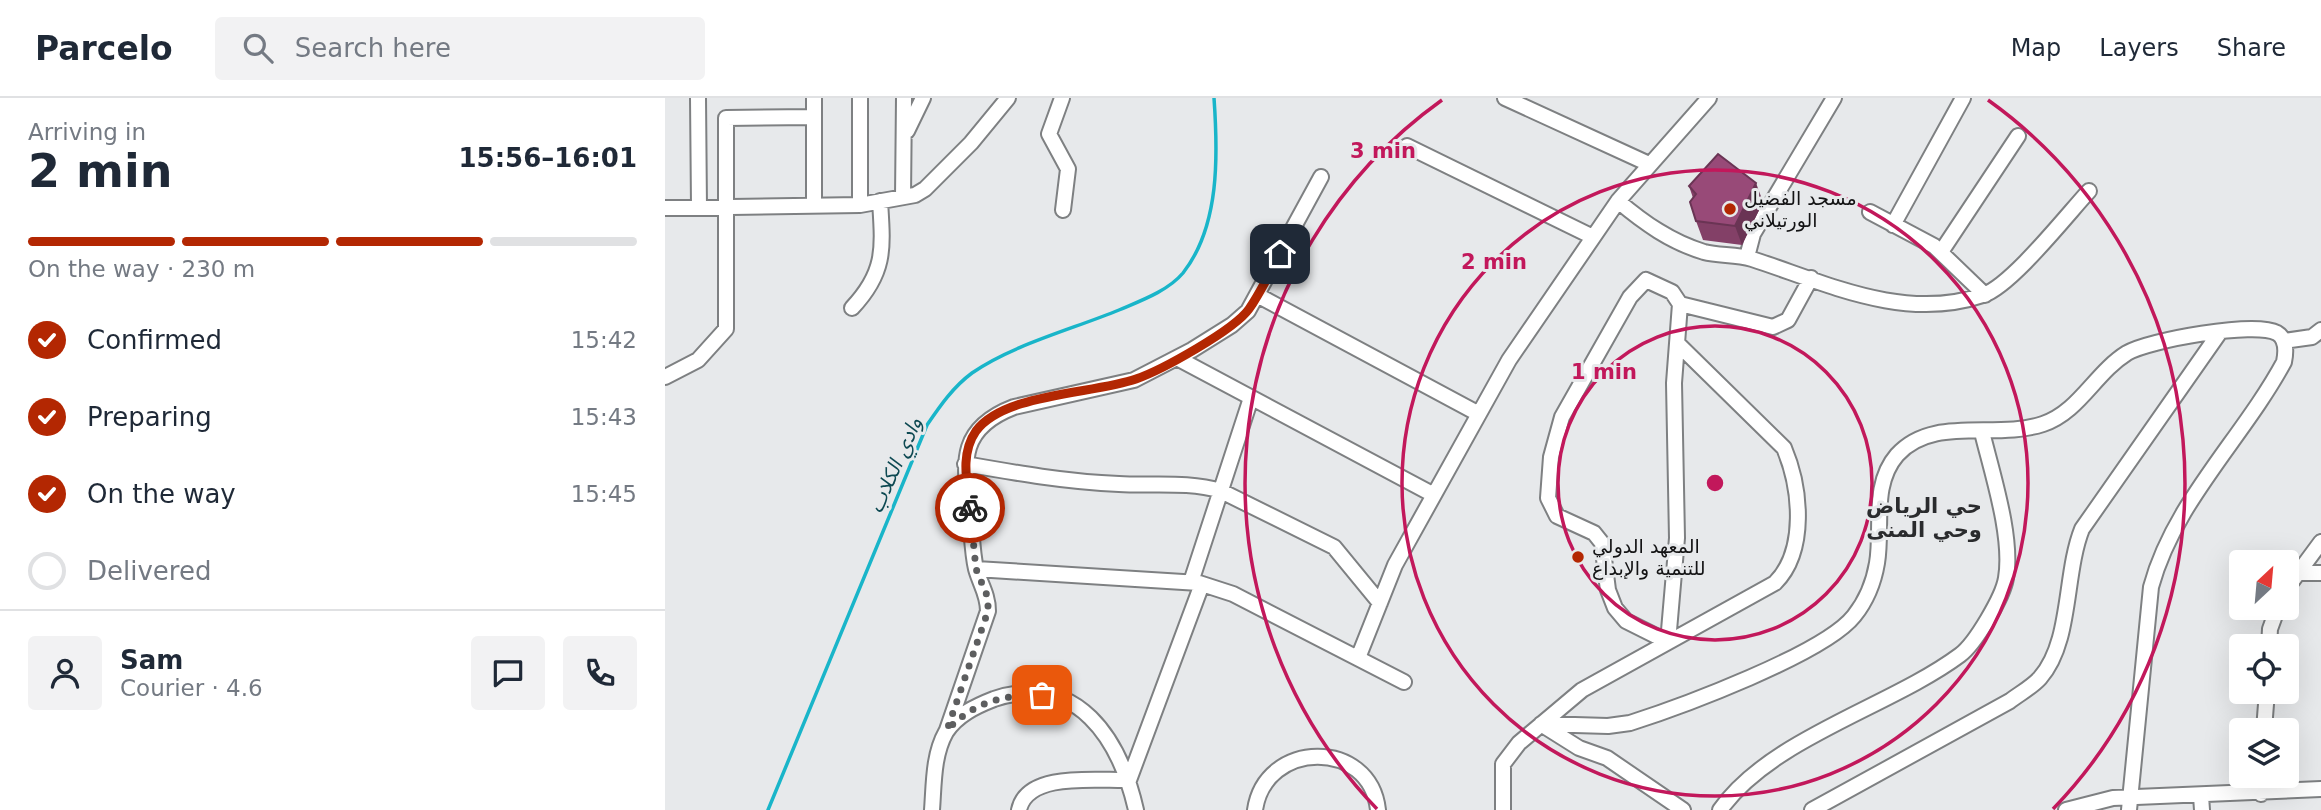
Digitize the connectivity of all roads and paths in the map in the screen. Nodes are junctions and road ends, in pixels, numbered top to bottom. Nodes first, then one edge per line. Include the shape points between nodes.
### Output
1 (698, 98) edge
2 (814, 98) edge
3 (860, 98) edge
4 (904, 98) edge
5 (923, 98) edge
6 (1008, 98) edge
7 (1062, 98) edge
8 (1505, 98) edge
9 (1835, 98) edge
10 (1963, 98) edge
11 (1706, 99) edge
12 (814, 117) junction
13 (904, 135) junction
14 (2018, 136) dead end
15 (1407, 146) dead end
16 (1649, 164) junction
17 (1321, 177) dead end
18 (2089, 191) dead end
19 (903, 197) junction
20 (880, 201) junction
21 (1618, 201) junction
22 (860, 205) junction
23 (814, 206) junction
24 (699, 207) junction
25 (726, 207) junction
26 (665, 208) edge
27 (1063, 209) dead end
28 (1871, 212) dead end
29 (1893, 225) junction
30 (1593, 237) junction
31 (1941, 252) junction
32 (1747, 257) junction
33 (1811, 278) junction
34 (1257, 295) junction
35 (1985, 295) junction
36 (1680, 304) junction
37 (852, 308) dead end
38 (2220, 332) junction
39 (2318, 336) edge
40 (2284, 341) junction
41 (1679, 345) junction
42 (1177, 358) junction
43 (665, 377) edge
44 (1251, 398) junction
45 (1479, 414) junction
46 (1982, 432) junction
47 (965, 464) junction
48 (1221, 491) junction
49 (1434, 495) junction
50 (2321, 542) edge
51 (2299, 568) edge
52 (976, 569) junction
53 (2299, 573) edge
54 (2321, 573) edge
55 (1197, 583) junction
56 (1380, 603) junction
57 (1668, 642) junction
58 (1358, 658) junction
59 (1404, 682) dead end
60 (1541, 724) junction
61 (947, 730) junction
62 (1129, 780) junction
63 (2261, 788) edge
64 (2321, 789) edge
65 (2261, 794) junction
66 (2201, 803) edge
67 (2129, 804) edge
68 (932, 810) edge
69 (1019, 810) edge
70 (1136, 810) edge
71 (1255, 810) edge
72 (1378, 810) edge
73 (1503, 810) edge
74 (1683, 810) edge
75 (1720, 810) edge
76 (1812, 810) edge
77 (2066, 810) edge

1 - 24 street
2 - 12 street
3 - 22 street
4 - 13 street
5 - 13 street
6 - 19 street via 925,189
7 - 27 street via 1049,134 1068,169
8 - 16 street
9 - 32 street via 1753,234
10 - 29 street
11 - 16 street
12 - 23 street
12 - 25 street via 726,118
13 - 19 street
14 - 31 street
15 - 30 street
16 - 21 street
17 - 34 street
18 - 35 street via 2006,280
19 - 20 street
20 - 22 street
20 - 37 street via 880,268
21 - 30 street
21 - 32 street via 1650,228 1705,252
22 - 23 street
23 - 25 street
24 - 25 street
24 - 26 street
25 - 43 street via 726,329 698,360
28 - 29 street
29 - 31 street
30 - 45 street via 1509,359
31 - 35 street
32 - 33 street
33 - 35 street via 1871,299 1934,307
33 - 36 street via 1788,320 1773,327
34 - 42 street via 1232,325
34 - 45 street
36 - 41 street
36 - 57 street via 1672,292 1646,281 1630,297 1562,417 1551,457 1548,499 1557,516 1594,533 1602,543 1615,608 1626,621
38 - 40 street via 2265,330 2279,334
38 - 46 street via 2138,347 2108,368 2061,416 2024,430
38 - 76 street via 2082,528 2072,553 2058,649 2040,679 2010,701
39 - 40 street
40 - 67 street via 2284,362 2277,375 2178,523 2157,564
41 - 57 street via 1673,412 1677,526
41 - 57 street via 1784,448 1798,522 1795,554 1775,583
42 - 44 street
42 - 47 street via 1134,380 997,413 977,429
44 - 48 street
44 - 49 street
45 - 49 street
46 - 60 street via 1929,434 1897,455 1883,480 1878,562 1872,583 1853,617 1838,631 1798,655 1630,723
46 - 75 street via 2003,516 2006,579 1987,621 1962,654 1770,762
47 - 48 street via 1055,479 1203,486
47 - 52 street
48 - 55 street
48 - 56 street via 1334,547
49 - 56 street via 1395,565
50 - 51 street
52 - 55 street
52 - 61 street via 988,598 988,611
53 - 54 street
55 - 58 street via 1233,594
55 - 62 street
56 - 58 street
57 - 60 street via 1582,690
58 - 59 street
60 - 73 street via 1503,764
60 - 74 street via 1579,748 1607,758
61 - 62 street via 967,712 997,698 1019,694 1063,699 1098,723 1117,748
61 - 68 street via 936,760
62 - 69 street via 1047,782 1024,797
62 - 70 street
63 - 65 street
64 - 65 street
65 - 66 street
66 - 67 street
67 - 77 street via 2097,800
71 - 72 street via 1260,789 1277,770 1298,758 1326,755 1340,759 1362,776

